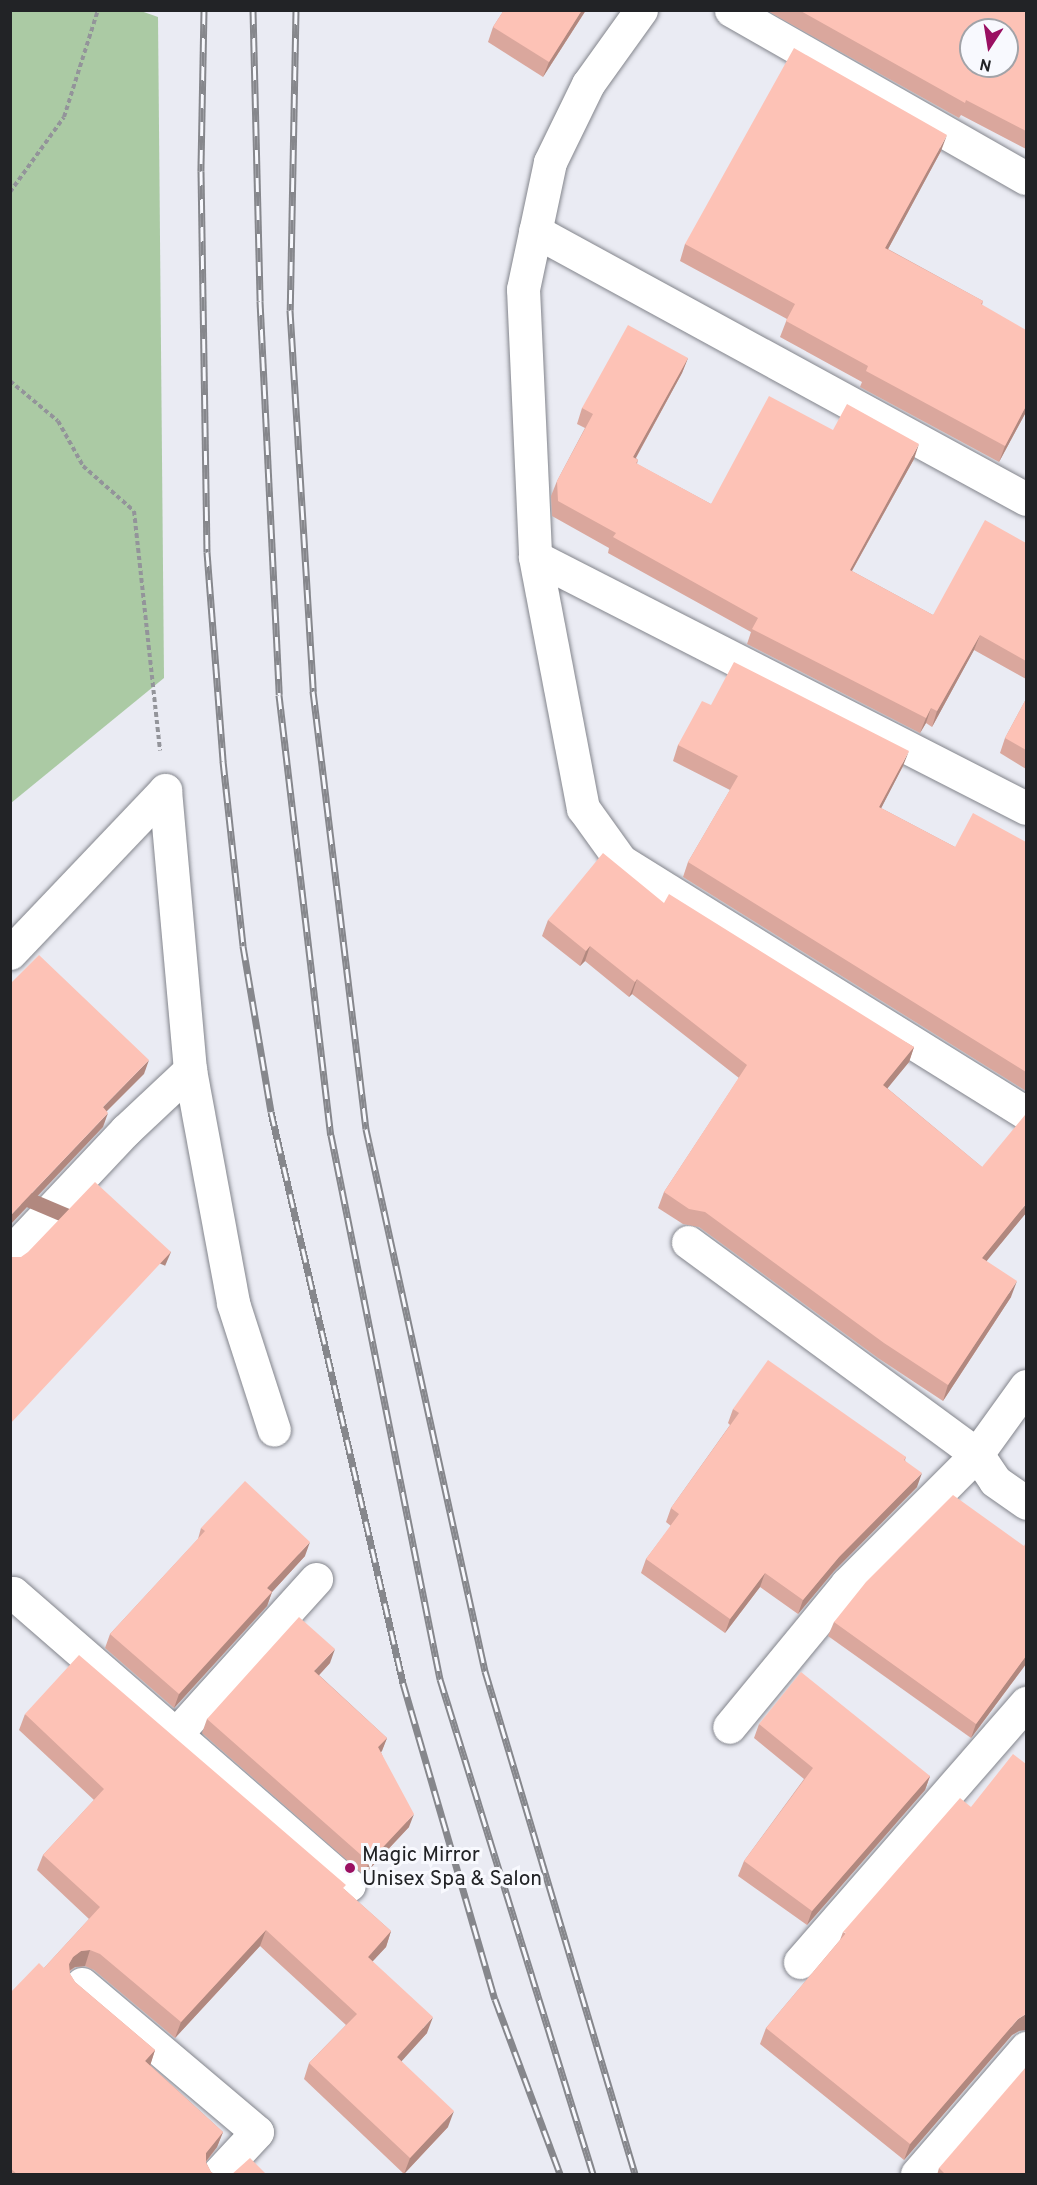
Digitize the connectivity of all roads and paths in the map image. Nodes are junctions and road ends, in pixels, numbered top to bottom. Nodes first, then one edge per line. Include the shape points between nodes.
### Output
1 (98, 10) edge
2 (641, 10) edge
3 (731, 10) edge
4 (1026, 178) edge
5 (10, 192) edge
6 (535, 231) junction
7 (10, 381) edge
8 (1026, 500) edge
9 (535, 557) junction
10 (165, 790) junction
11 (1026, 808) edge
12 (10, 953) edge
13 (190, 1070) junction
14 (1026, 1113) edge
15 (688, 1242) dead end
16 (10, 1254) edge
17 (1026, 1386) edge
18 (274, 1430) dead end
19 (977, 1454) junction
20 (1026, 1503) edge
21 (316, 1579) dead end
22 (10, 1596) edge
23 (1026, 1703) edge
24 (729, 1727) dead end
25 (176, 1734) junction
26 (350, 1885) dead end
27 (800, 1962) dead end
28 (82, 1984) dead end
29 (1026, 2048) edge
30 (218, 2175) edge
31 (917, 2175) edge

1 - 5 path via 64,117
2 - 6 street via 588,84 550,162
3 - 4 street
6 - 8 street
6 - 9 street via 523,289
7 - 10 path via 58,421 83,466 134,511
9 - 11 street
9 - 14 street via 583,808 621,861
10 - 12 street
10 - 13 street
13 - 16 street via 126,1130
13 - 18 street via 233,1303
15 - 19 street
17 - 19 street
19 - 20 street via 995,1481
19 - 24 street via 848,1584
21 - 25 street
22 - 25 street via 13,1593
23 - 27 street
25 - 26 street
28 - 30 street via 257,2132
29 - 31 street

